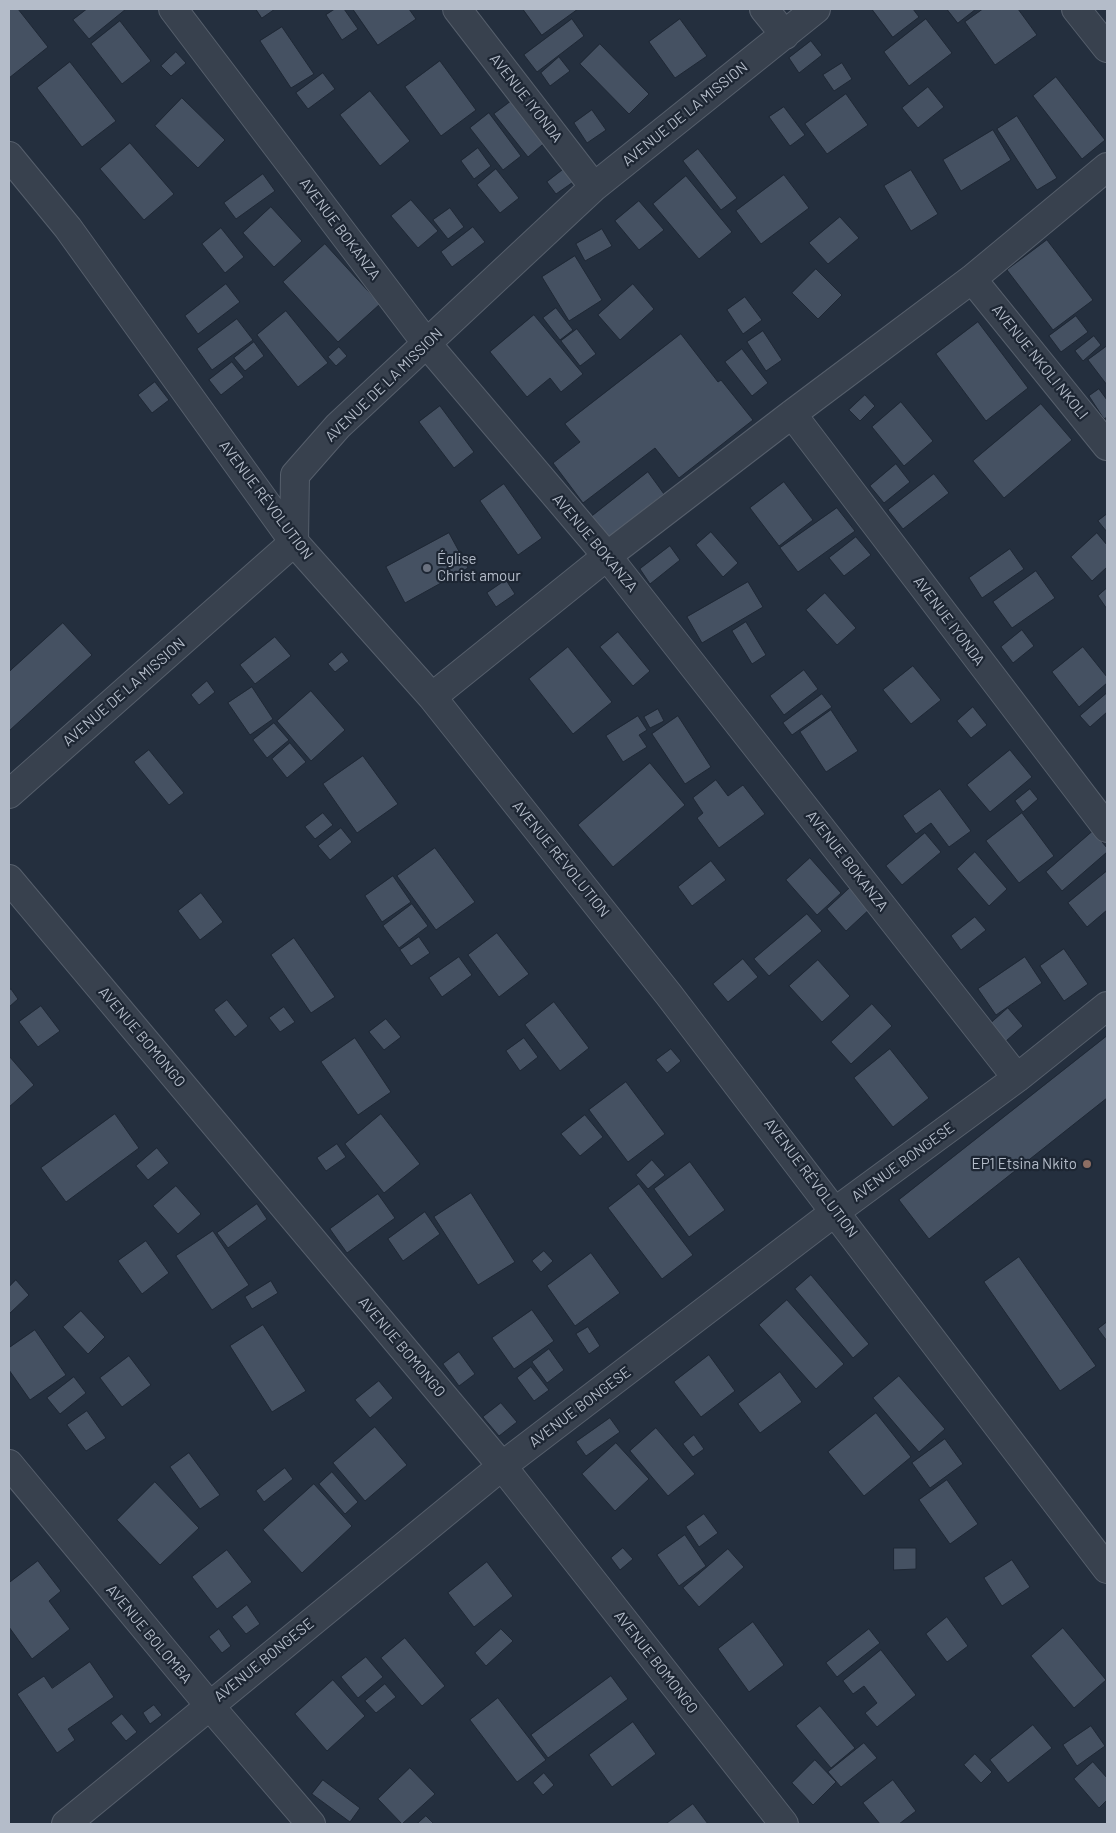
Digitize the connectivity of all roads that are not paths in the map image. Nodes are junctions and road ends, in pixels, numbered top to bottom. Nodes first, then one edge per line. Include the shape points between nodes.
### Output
1 (173, 9) edge
2 (457, 9) edge
3 (764, 9) edge
4 (816, 9) edge
5 (1076, 9) edge
6 (784, 34) junction
7 (1107, 48) edge
8 (9, 156) edge
9 (1107, 167) edge
10 (594, 187) junction
11 (972, 279) junction
12 (427, 344) junction
13 (792, 414) junction
14 (1107, 446) edge
15 (294, 542) junction
16 (608, 556) junction
17 (432, 697) junction
18 (9, 794) edge
19 (1107, 828) edge
20 (9, 879) edge
21 (1107, 1006) edge
22 (1017, 1078) junction
23 (836, 1211) junction
24 (9, 1464) edge
25 (502, 1466) junction
26 (1107, 1569) edge
27 (209, 1706) junction
28 (66, 1824) edge
29 (312, 1824) edge
30 (784, 1824) edge

1 - 12 street, AVENUE BOKANZA
2 - 10 street, AVENUE IYONDA
3 - 6 street
4 - 6 street, AVENUE DE LA MISSION
5 - 7 street
6 - 10 street, AVENUE DE LA MISSION
8 - 15 street, AVENUE RÉVOLUTION via 68,228
9 - 11 street
10 - 12 street, AVENUE DE LA MISSION
11 - 13 street
11 - 14 street, AVENUE NKOLI NKOLI
12 - 15 street, AVENUE DE LA MISSION via 338,426 295,475
12 - 16 street, AVENUE BOKANZA
13 - 16 street
13 - 19 street, AVENUE IYONDA
15 - 17 street, AVENUE RÉVOLUTION
15 - 18 street, AVENUE DE LA MISSION
16 - 17 street
16 - 22 street, AVENUE BOKANZA
17 - 23 street, AVENUE RÉVOLUTION via 669,994
20 - 25 street, AVENUE BOMONGO
21 - 22 street, AVENUE BONGESE
22 - 23 street, AVENUE BONGESE
23 - 25 street, AVENUE BONGESE
23 - 26 street, AVENUE RÉVOLUTION
24 - 27 street, AVENUE BOLOMBA
25 - 27 street, AVENUE BONGESE
25 - 30 street, AVENUE BOMONGO
27 - 28 street, AVENUE BONGESE
27 - 29 street, AVENUE BOLOMBA

